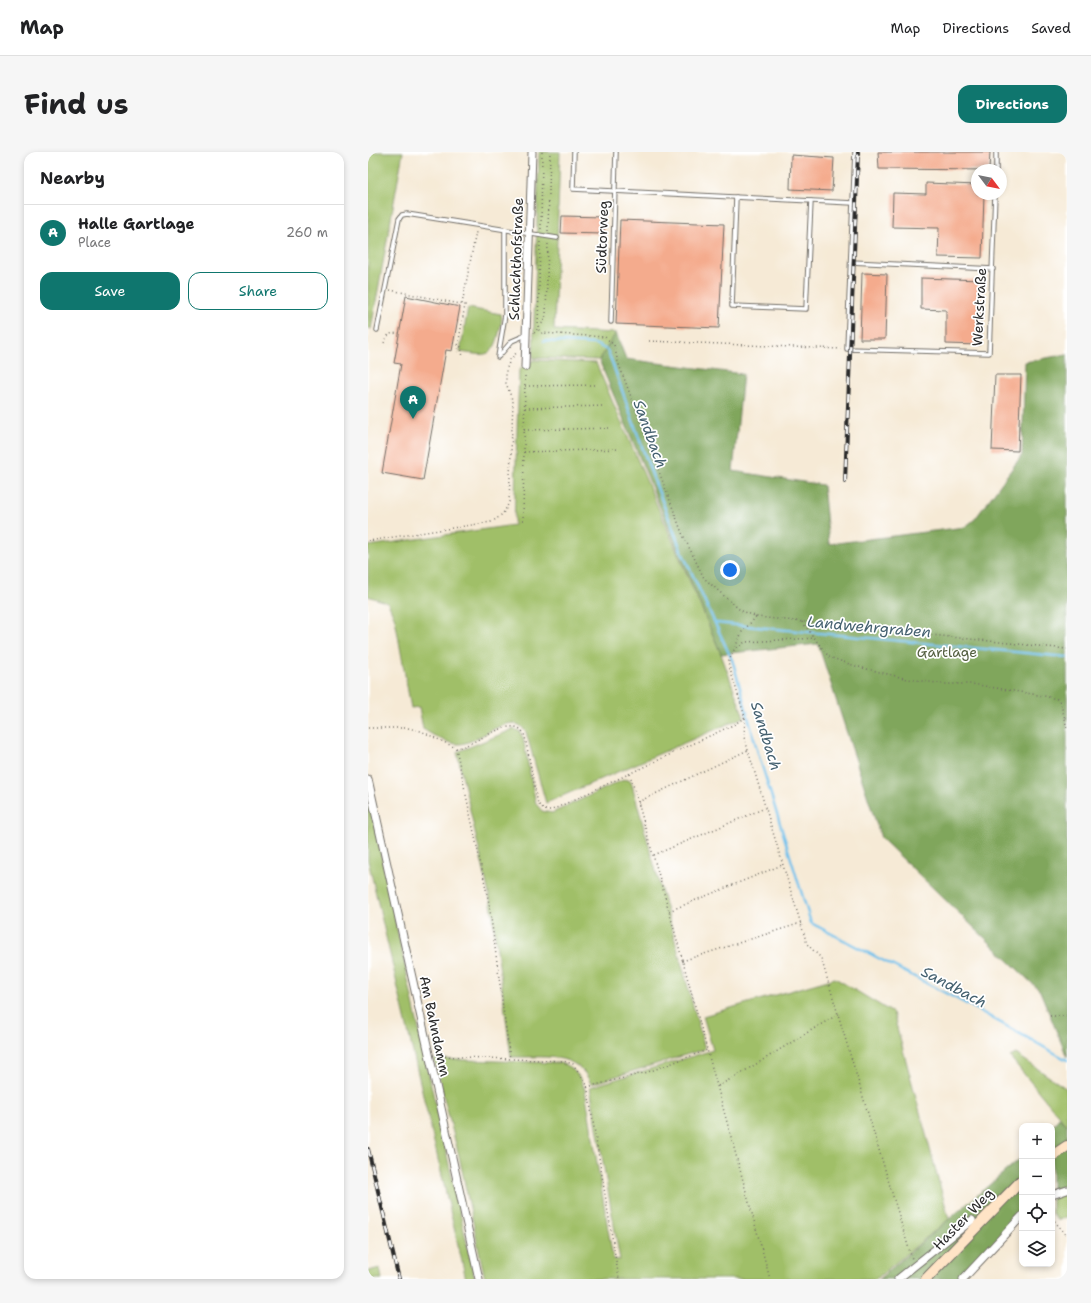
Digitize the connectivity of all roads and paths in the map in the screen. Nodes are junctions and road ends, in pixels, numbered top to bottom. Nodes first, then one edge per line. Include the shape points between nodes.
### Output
1 (532, 152) edge
2 (574, 152) edge
3 (616, 152) edge
4 (855, 152) edge
5 (996, 152) edge
6 (996, 164) edge
7 (615, 191) junction
8 (736, 197) junction
9 (995, 200) edge
10 (811, 201) junction
11 (853, 203) junction
12 (477, 225) junction
13 (505, 230) junction
14 (530, 232) junction
15 (557, 238) dead end
16 (851, 262) junction
17 (993, 269) junction
18 (385, 289) junction
19 (462, 304) junction
20 (611, 322) dead end
21 (377, 330) dead end
22 (399, 333) dead end
23 (526, 338) junction
24 (649, 341) dead end
25 (384, 343) dead end
26 (453, 343) dead end
27 (847, 349) junction
28 (457, 352) dead end
29 (463, 357) dead end
30 (525, 367) joint
31 (595, 385) dead end
32 (525, 386) junction
33 (605, 406) dead end
34 (525, 408) junction
35 (612, 428) dead end
36 (524, 430) junction
37 (620, 449) dead end
38 (524, 452) junction
39 (523, 521) dead end
40 (368, 541) edge
41 (756, 617) junction
42 (802, 622) junction
43 (815, 638) junction
44 (736, 649) junction
45 (1067, 649) edge
46 (1067, 716) edge
47 (745, 717) junction
48 (1065, 720) junction
49 (368, 728) edge
50 (1067, 730) edge
51 (456, 748) junction
52 (748, 750) junction
53 (630, 774) junction
54 (368, 779) edge
55 (638, 802) junction
56 (765, 808) junction
57 (654, 856) junction
58 (782, 865) junction
59 (669, 911) junction
60 (802, 923) junction
61 (682, 961) junction
62 (839, 1014) junction
63 (1050, 1016) dead end
64 (1067, 1016) edge
65 (707, 1050) junction
66 (428, 1057) junction
67 (510, 1059) junction
68 (718, 1086) junction
69 (587, 1087) junction
70 (1067, 1146) edge
71 (1055, 1154) edge
72 (1019, 1183) edge
73 (1067, 1190) edge
74 (1055, 1194) edge
75 (1019, 1219) edge
76 (972, 1220) dead end
77 (1055, 1222) edge
78 (1067, 1236) edge
79 (914, 1266) junction
80 (479, 1279) edge
81 (619, 1279) edge
82 (770, 1279) edge
83 (898, 1279) edge
84 (926, 1279) edge
85 (963, 1279) edge

1 - 14 street, Schlachthofstraße
2 - 7 lane via 573,190
3 - 7 lane, Südtorweg
4 - 11 lane
5 - 6 lane
7 - 8 lane
7 - 20 lane, Südtorweg
8 - 10 lane
8 - 10 lane via 732,306 806,309
9 - 17 lane, Werkstraße
10 - 11 lane
11 - 16 lane
12 - 13 lane
12 - 18 lane via 407,214 402,216 399,220
12 - 19 path
13 - 14 lane
13 - 23 lane via 505,315 498,357 512,341
14 - 15 lane
14 - 23 street, Schlachthofstraße
16 - 17 lane
16 - 27 lane
17 - 27 lane, Werkstraße via 989,353
18 - 19 path
18 - 21 lane
19 - 28 path via 465,305
22 - 25 path via 389,334
23 - 30 street, Schlachthofstraße
23 - 40 path via 506,370 506,383 513,402 509,502 500,518 491,522
23 - 41 path via 538,329 542,333 605,337 614,345 618,362 682,533 704,578 740,610
24 - 27 path
26 - 29 path, bridge via 461,347
30 - 32 path
31 - 32 path
32 - 34 path
33 - 34 path
34 - 36 path
35 - 36 path
36 - 38 path
37 - 38 path
38 - 39 path
41 - 42 path
41 - 44 path via 742,632
42 - 43 path
42 - 45 path
43 - 44 path via 745,642
43 - 48 path via 829,656 855,666 908,679 944,684 972,684 1056,700 1062,708
44 - 47 path via 728,663
46 - 48 path
47 - 52 path via 744,737
47 - 53 path
48 - 50 path
49 - 51 path via 408,728
51 - 53 path via 511,726 523,731 538,804 545,810 552,810
51 - 67 path via 489,904
52 - 55 path
52 - 56 path
53 - 55 path
54 - 66 street, Am Bahndamm
55 - 57 path
56 - 57 path
56 - 58 path
57 - 59 path
58 - 59 path
58 - 60 path
59 - 61 path
60 - 61 path
60 - 62 path via 808,944 820,958
61 - 65 path
62 - 68 path
62 - 79 path
63 - 64 path
65 - 68 path
65 - 69 path via 648,1072
66 - 67 path
66 - 80 street, Am Bahndamm
67 - 69 path via 563,1061 573,1064
68 - 82 path
69 - 81 path
70 - 71 street
72 - 84 street, Haster Weg
73 - 74 street
75 - 85 street
76 - 79 street, Haster Weg
77 - 78 path
79 - 83 street, Haster Weg

